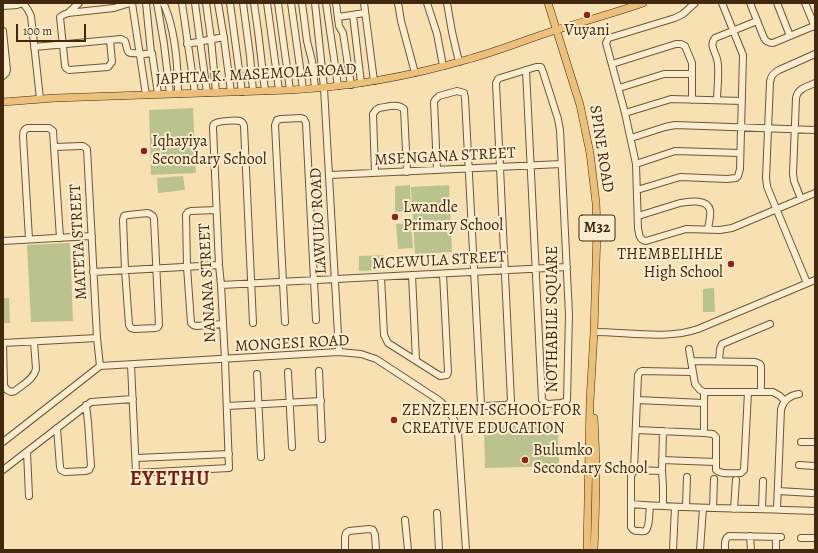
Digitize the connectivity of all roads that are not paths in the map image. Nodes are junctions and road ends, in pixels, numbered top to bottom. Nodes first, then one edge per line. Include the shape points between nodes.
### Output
1 (23, 3) edge
2 (78, 3) edge
3 (131, 3) edge
4 (146, 3) edge
5 (157, 3) edge
6 (163, 3) edge
7 (182, 3) edge
8 (194, 3) edge
9 (206, 3) edge
10 (218, 3) edge
11 (230, 3) edge
12 (243, 3) edge
13 (254, 3) edge
14 (266, 3) edge
15 (278, 3) edge
16 (291, 3) edge
17 (302, 3) edge
18 (315, 3) edge
19 (326, 3) edge
20 (336, 3) edge
21 (364, 3) edge
22 (398, 3) edge
23 (427, 3) edge
24 (446, 3) edge
25 (548, 3) edge
26 (643, 3) edge
27 (695, 3) edge
28 (722, 3) edge
29 (750, 3) edge
30 (777, 3) edge
31 (805, 3) edge
32 (122, 4) edge
33 (3, 6) edge
34 (68, 13) junction
35 (365, 14) junction
36 (352, 15) junction
37 (338, 17) junction
38 (757, 20) junction
39 (815, 26) edge
40 (556, 30) junction
41 (733, 30) junction
42 (3, 31) edge
43 (247, 36) junction
44 (790, 36) junction
45 (224, 38) junction
46 (235, 38) junction
47 (211, 39) junction
48 (110, 40) junction
49 (200, 42) junction
50 (63, 44) junction
51 (187, 45) junction
52 (34, 47) junction
53 (175, 48) junction
54 (151, 53) junction
55 (140, 54) junction
56 (815, 54) edge
57 (459, 62) junction
58 (612, 64) junction
59 (443, 66) junction
60 (526, 70) junction
61 (415, 73) junction
62 (692, 74) junction
63 (3, 76) edge
64 (374, 81) junction
65 (362, 83) junction
66 (815, 83) edge
67 (351, 85) junction
68 (338, 86) junction
69 (315, 88) junction
70 (324, 88) junction
71 (619, 88) junction
72 (303, 89) junction
73 (279, 90) junction
74 (290, 90) junction
75 (254, 91) junction
76 (265, 91) junction
77 (216, 92) junction
78 (231, 92) junction
79 (242, 92) junction
80 (195, 93) junction
81 (207, 93) junction
82 (158, 94) junction
83 (170, 94) junction
84 (178, 94) junction
85 (146, 95) junction
86 (40, 99) junction
87 (692, 100) junction
88 (717, 100) junction
89 (742, 101) junction
90 (3, 102) edge
91 (625, 113) junction
92 (741, 127) junction
93 (768, 128) junction
94 (795, 129) junction
95 (815, 130) edge
96 (631, 138) junction
97 (55, 147) junction
98 (740, 153) junction
99 (561, 164) junction
100 (636, 164) junction
101 (531, 166) junction
102 (500, 167) junction
103 (468, 168) junction
104 (437, 170) junction
105 (407, 172) junction
106 (375, 173) junction
107 (330, 175) junction
108 (637, 190) junction
109 (815, 193) edge
110 (801, 199) junction
111 (216, 210) junction
112 (776, 210) junction
113 (638, 216) junction
114 (708, 229) junction
115 (92, 236) junction
116 (60, 238) junction
117 (29, 239) junction
118 (3, 240) edge
119 (219, 265) junction
120 (187, 267) junction
121 (567, 267) junction
122 (156, 268) junction
123 (536, 269) junction
124 (125, 270) junction
125 (505, 271) junction
126 (93, 272) junction
127 (474, 272) junction
128 (443, 274) junction
129 (412, 275) junction
130 (381, 277) junction
131 (335, 279) junction
132 (314, 280) junction
133 (815, 280) edge
134 (283, 282) junction
135 (807, 283) junction
136 (251, 284) junction
137 (221, 285) junction
138 (316, 320) dead end
139 (285, 322) dead end
140 (253, 323) dead end
141 (223, 324) junction
142 (770, 324) dead end
143 (594, 332) junction
144 (97, 338) junction
145 (34, 342) junction
146 (3, 343) edge
147 (688, 349) dead end
148 (340, 352) junction
149 (225, 360) junction
150 (416, 360) junction
151 (691, 361) junction
152 (719, 361) junction
153 (131, 365) junction
154 (100, 366) junction
155 (319, 371) dead end
156 (288, 372) dead end
157 (692, 372) junction
158 (257, 374) dead end
159 (592, 376) junction
160 (704, 392) junction
161 (748, 392) junction
162 (761, 392) junction
163 (799, 394) dead end
164 (133, 399) junction
165 (637, 400) junction
166 (321, 401) junction
167 (786, 401) junction
168 (704, 402) junction
169 (289, 403) junction
170 (259, 404) junction
171 (86, 406) junction
172 (227, 406) junction
173 (57, 428) junction
174 (636, 430) junction
175 (663, 431) junction
176 (704, 433) junction
177 (322, 439) dead end
178 (3, 442) edge
179 (800, 442) dead end
180 (815, 442) edge
181 (292, 447) dead end
182 (27, 452) junction
183 (228, 454) junction
184 (261, 457) dead end
185 (136, 458) junction
186 (662, 460) junction
187 (715, 462) junction
188 (799, 465) dead end
189 (815, 466) edge
190 (3, 470) edge
191 (634, 470) junction
192 (662, 471) junction
193 (687, 477) dead end
194 (714, 479) dead end
195 (736, 480) dead end
196 (763, 480) dead end
197 (778, 491) junction
198 (812, 493) dead end
199 (29, 496) dead end
200 (631, 504) junction
201 (650, 506) junction
202 (663, 506) junction
203 (675, 507) junction
204 (686, 507) junction
205 (703, 508) junction
206 (713, 508) junction
207 (734, 508) junction
208 (762, 509) junction
209 (777, 509) junction
210 (815, 511) edge
211 (437, 513) dead end
212 (406, 520) dead end
213 (750, 536) junction
214 (801, 538) dead end
215 (815, 538) edge
216 (345, 550) edge
217 (376, 550) edge
218 (408, 550) edge
219 (439, 550) edge
220 (466, 550) edge
221 (587, 550) edge
222 (594, 550) edge
223 (673, 550) edge
224 (700, 550) edge
225 (725, 550) edge
226 (751, 550) edge
227 (776, 550) edge

1 - 33 street
1 - 52 street via 30,16
2 - 34 street
3 - 32 street
3 - 55 street
4 - 54 street
5 - 83 street
6 - 53 street via 171,23
7 - 51 street
8 - 49 street
9 - 47 street
10 - 45 street
11 - 46 street
12 - 43 street
13 - 76 street
14 - 73 street
15 - 74 street
16 - 72 street
17 - 69 street
18 - 70 street, LAWULO ROAD
19 - 68 street
20 - 37 street
21 - 35 street
22 - 61 street
23 - 59 street via 437,34
24 - 57 street
25 - 40 main road, SPINE ROAD / M32
26 - 40 main road, JAPHTA K. MASEMOLA ROAD
27 - 58 street via 675,18 609,38 606,43
28 - 41 street
29 - 38 street
30 - 44 street
31 - 39 street
32 - 34 street via 114,8
34 - 50 street via 60,17
35 - 36 street
35 - 64 street
36 - 37 street
36 - 65 street
37 - 67 street
38 - 41 street
38 - 44 street via 768,43
39 - 44 street
40 - 57 main road, JAPHTA K. MASEMOLA ROAD
40 - 143 main road, SPINE ROAD / M32 via 580,105 593,179 597,230
41 - 88 street via 712,42 718,64
41 - 89 street via 744,55
42 - 63 street via 7,70
43 - 46 street
43 - 75 street
45 - 46 street
45 - 47 street
45 - 78 street
46 - 79 street
47 - 49 street
47 - 77 street
48 - 50 street
48 - 50 street via 112,62 109,66 71,71 65,66
48 - 55 street via 125,41 128,52
49 - 51 street
49 - 81 street
50 - 52 street
51 - 53 street
51 - 80 street
52 - 86 street
53 - 84 street
54 - 55 street
54 - 82 street
55 - 85 street
56 - 93 street via 773,73 770,82
57 - 59 main road, JAPHTA K. MASEMOLA ROAD
58 - 62 street via 681,44 690,59
58 - 71 street
59 - 61 main road, JAPHTA K. MASEMOLA ROAD
60 - 99 street, NOTHABILE SQUARE via 536,66 543,72 559,124
60 - 101 street, NOTHABILE SQUARE
60 - 102 street via 500,78 496,82
61 - 64 main road, JAPHTA K. MASEMOLA ROAD
62 - 71 street via 664,74
62 - 87 street
64 - 65 main road, JAPHTA K. MASEMOLA ROAD
65 - 67 main road, JAPHTA K. MASEMOLA ROAD
66 - 94 street via 797,94
67 - 68 main road, JAPHTA K. MASEMOLA ROAD
68 - 70 main road, JAPHTA K. MASEMOLA ROAD
69 - 70 main road, JAPHTA K. MASEMOLA ROAD
69 - 72 main road, JAPHTA K. MASEMOLA ROAD
70 - 107 street, LAWULO ROAD
71 - 91 street
72 - 74 main road, JAPHTA K. MASEMOLA ROAD
73 - 74 main road, JAPHTA K. MASEMOLA ROAD
73 - 76 main road, JAPHTA K. MASEMOLA ROAD
75 - 76 main road, JAPHTA K. MASEMOLA ROAD
75 - 79 main road, JAPHTA K. MASEMOLA ROAD
77 - 78 main road, JAPHTA K. MASEMOLA ROAD
77 - 81 main road, JAPHTA K. MASEMOLA ROAD
78 - 79 main road, JAPHTA K. MASEMOLA ROAD
80 - 81 main road, JAPHTA K. MASEMOLA ROAD
80 - 84 main road, JAPHTA K. MASEMOLA ROAD
82 - 83 main road, JAPHTA K. MASEMOLA ROAD
82 - 85 main road, JAPHTA K. MASEMOLA ROAD
83 - 84 main road, JAPHTA K. MASEMOLA ROAD
85 - 86 main road, JAPHTA K. MASEMOLA ROAD
86 - 90 main road, JAPHTA K. MASEMOLA ROAD
87 - 88 street
87 - 91 street via 668,99
88 - 89 street
89 - 92 street
91 - 96 street
92 - 93 street
92 - 96 street via 675,125
92 - 98 street
93 - 94 street
93 - 112 street via 766,182
94 - 95 street
94 - 110 street via 793,178
96 - 100 street
97 - 115 street, MATETA STREET via 83,146 87,149
97 - 116 street
97 - 117 street via 51,128 28,128 24,131
98 - 100 street via 675,151
98 - 108 street via 737,177 680,177
99 - 101 street, MSENGANA STREET
99 - 121 street, NOTHABILE SQUARE
100 - 108 street
101 - 102 street, MSENGANA STREET
101 - 123 street, NOTHABILE SQUARE
102 - 103 street, MSENGANA STREET
102 - 125 street
103 - 104 street, MSENGANA STREET
103 - 104 street via 465,94 458,91 439,96 434,102
103 - 127 street
104 - 105 street, MSENGANA STREET
105 - 106 street, MSENGANA STREET
105 - 106 street via 404,109 398,105 379,108 373,114
106 - 107 street, MSENGANA STREET
107 - 131 street, LAWULO ROAD
108 - 113 street
109 - 110 street
110 - 112 street
111 - 119 street, NANANA STREET
111 - 120 street via 191,211 186,215
111 - 136 street, NANANA STREET via 213,126 218,122 241,122 244,126
112 - 114 street via 732,228
112 - 135 street
113 - 114 street via 639,234 641,239 646,241 686,229
113 - 114 street via 680,203 700,202 710,209
115 - 116 street
115 - 126 street, MATETA STREET
116 - 117 street
117 - 118 street
119 - 120 street
119 - 137 street, NANANA STREET
120 - 122 street
120 - 141 street via 191,323 196,326
121 - 123 street, MCEWULA STREET
121 - 123 street, NOTHABILE SQUARE via 569,330 566,400 547,404 542,400
122 - 124 street
122 - 124 street via 154,217 148,213 128,215 124,218
122 - 124 street via 159,325 156,328 134,329 129,326
123 - 125 street, MCEWULA STREET
124 - 126 street
125 - 127 street, MCEWULA STREET
125 - 127 street via 511,401 508,405 484,406 481,404
126 - 144 street, MATETA STREET
127 - 128 street, MCEWULA STREET
128 - 129 street, MCEWULA STREET
128 - 150 street via 447,375 440,376
129 - 130 street, MCEWULA STREET
129 - 150 street
130 - 131 street, MCEWULA STREET
130 - 150 street via 385,339
131 - 132 street, MCEWULA STREET
131 - 148 street, LAWULO ROAD
132 - 134 street, MCEWULA STREET
132 - 134 street via 306,123 301,118 281,119 275,123
132 - 138 street
133 - 135 street
134 - 136 street, MCEWULA STREET
134 - 139 street
135 - 143 street via 684,333 666,335
136 - 137 street, MCEWULA STREET
136 - 140 street
137 - 141 street, NANANA STREET
141 - 149 street, NANANA STREET
142 - 152 street via 723,343
143 - 159 main road, SPINE ROAD / M32
144 - 145 street
144 - 154 street, MATETA STREET
145 - 146 street
145 - 146 street via 35,373 12,392 4,386
147 - 151 street
148 - 149 street, MONGESI ROAD
148 - 220 street, MONGESI ROAD via 361,354 376,359 446,406 456,422 458,432
149 - 153 street, MONGESI ROAD
149 - 172 street, NANANA STREET
151 - 152 street
151 - 157 street
152 - 162 street via 760,364
153 - 154 street, MONGESI ROAD
153 - 164 street
154 - 178 street
155 - 166 street
156 - 169 street
157 - 160 street via 695,384
157 - 165 street via 640,372
158 - 170 street
159 - 221 main road, SPINE ROAD / M32
159 - 222 main road, SPINE ROAD / M32 via 596,465
160 - 161 street
160 - 168 street
161 - 162 street
161 - 187 street via 744,470 741,473 719,473
162 - 167 street via 773,392
163 - 167 street
164 - 171 street via 94,401
164 - 185 street
165 - 168 street
165 - 174 street
166 - 169 street
166 - 177 street
167 - 197 street via 781,409
168 - 176 street
169 - 170 street
169 - 181 street
170 - 172 street
170 - 184 street
171 - 173 street
171 - 173 street via 91,466 89,470 61,470
172 - 183 street, NANANA STREET
173 - 182 street
174 - 175 street
174 - 191 street
175 - 176 street
175 - 186 street
176 - 187 street via 716,437
179 - 180 street
182 - 190 street
182 - 199 street
183 - 185 street
183 - 185 street, NANANA STREET via 229,468 136,473
186 - 187 street
186 - 192 street
188 - 189 street
191 - 192 street
191 - 200 street
192 - 202 street
193 - 204 street
194 - 206 street
195 - 207 street
196 - 208 street
197 - 198 street
197 - 209 street
200 - 201 street
200 - 201 street via 631,528 644,532 649,526
201 - 202 street
202 - 203 street
203 - 204 street
203 - 223 street
204 - 205 street
205 - 206 street
205 - 224 street
206 - 207 street
207 - 208 street
208 - 209 street
209 - 210 street
211 - 219 street
212 - 218 street
213 - 225 street via 726,537
213 - 226 street
213 - 227 street via 778,537
214 - 215 street
216 - 217 street via 346,533 369,530 373,530 375,534

